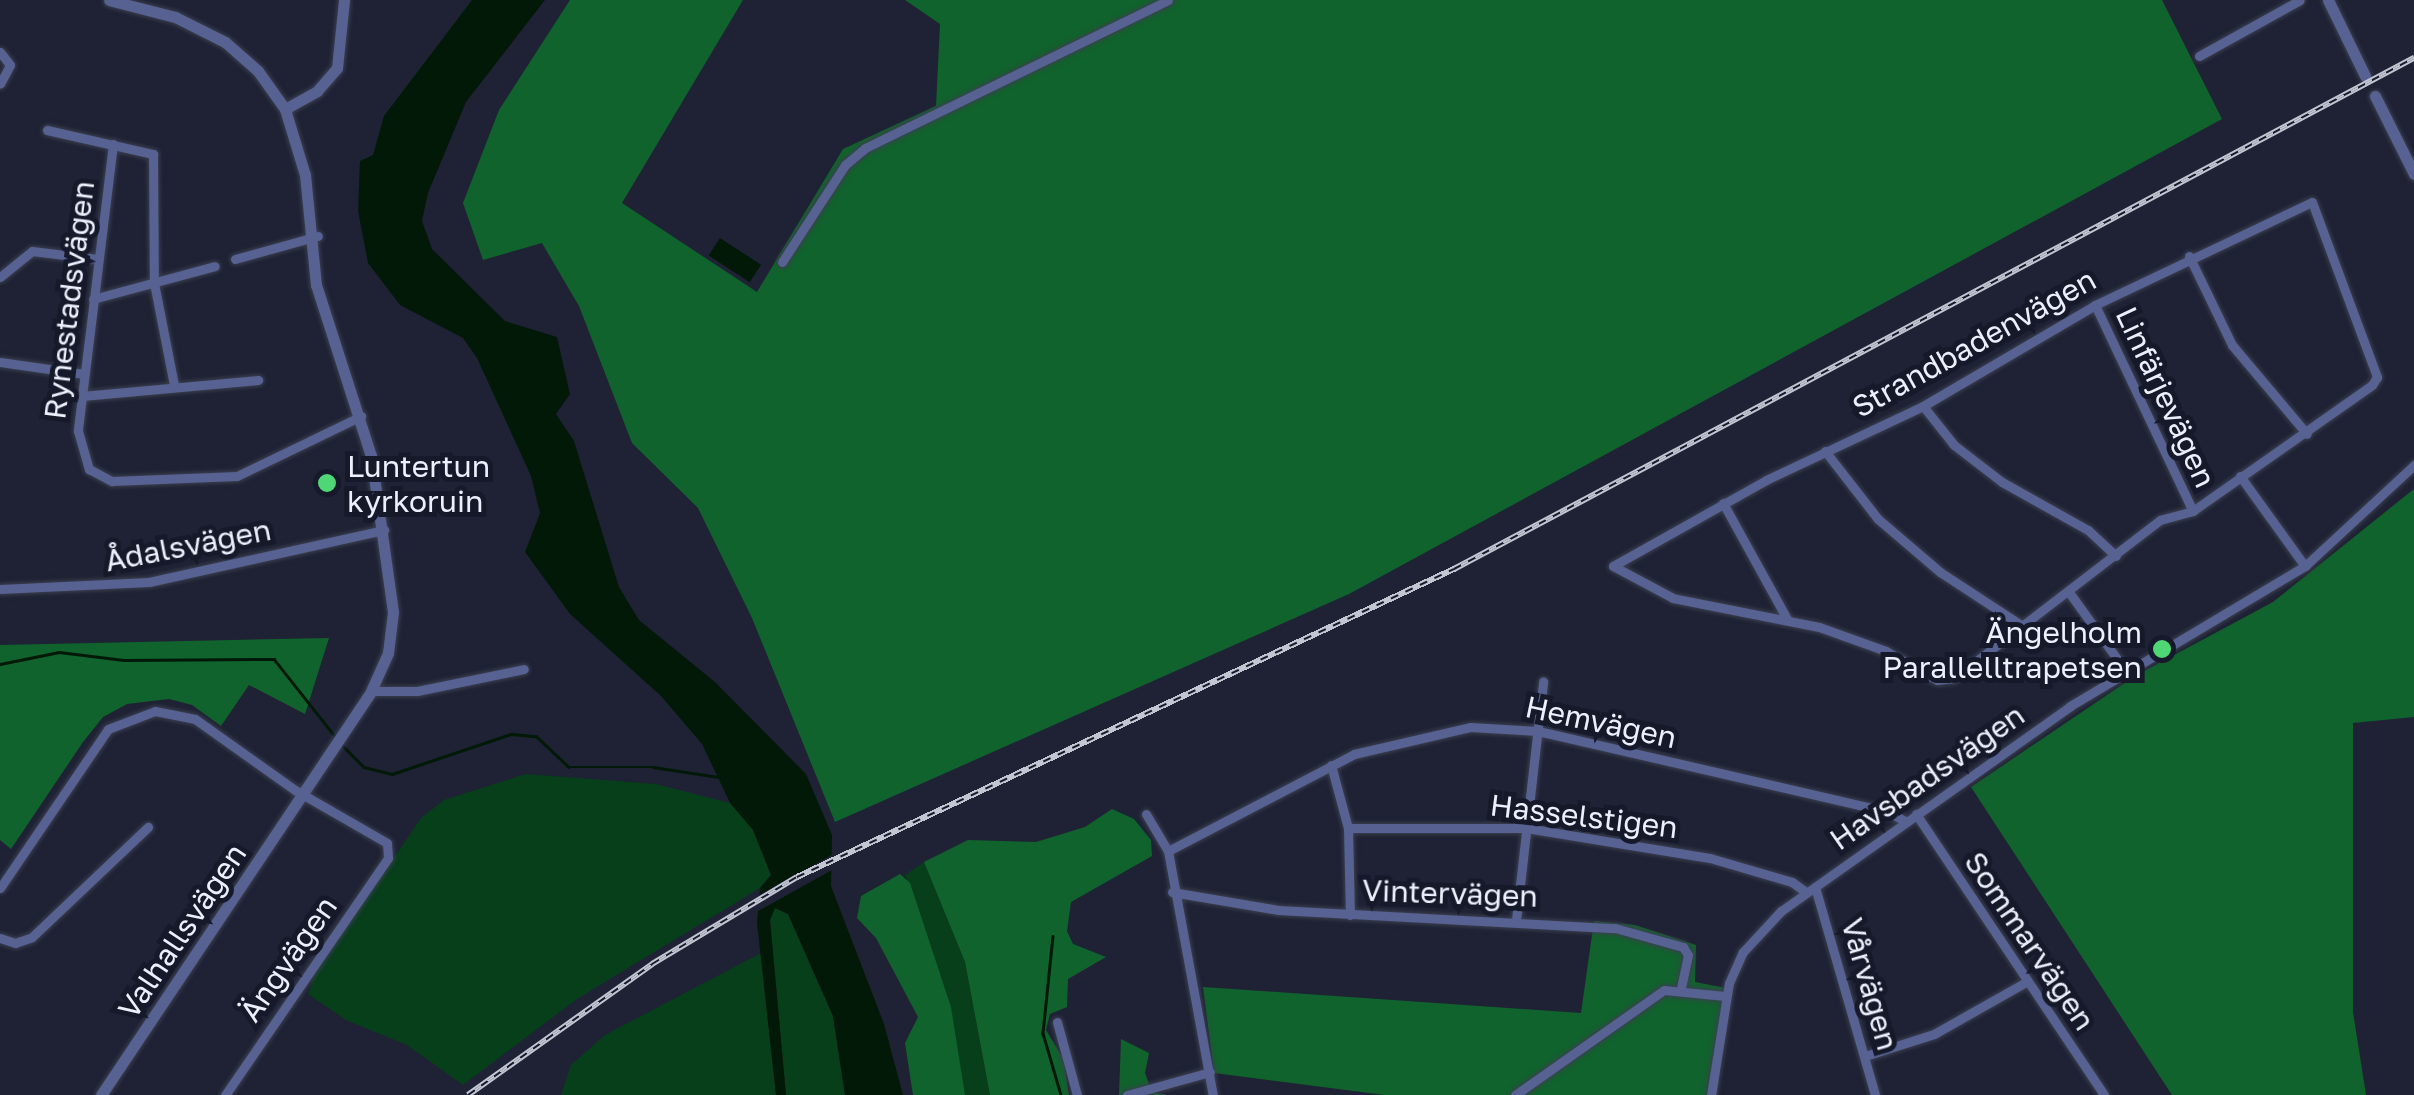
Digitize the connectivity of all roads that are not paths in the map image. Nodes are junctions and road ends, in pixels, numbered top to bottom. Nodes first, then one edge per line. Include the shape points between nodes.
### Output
1 (108, 0) edge
2 (1168, 0) edge
3 (2328, 0) edge
4 (2300, 1) edge
5 (340, 2) edge
6 (0, 52) edge
7 (2199, 56) dead end
8 (2365, 76) dead end
9 (0, 84) edge
10 (2375, 96) dead end
11 (285, 109) junction
12 (47, 130) dead end
13 (114, 144) junction
14 (2414, 174) edge
15 (313, 237) junction
16 (2189, 256) junction
17 (98, 259) junction
18 (235, 259) dead end
19 (782, 262) dead end
20 (215, 266) dead end
21 (0, 276) edge
22 (154, 283) junction
23 (93, 299) junction
24 (2094, 305) junction
25 (0, 362) edge
26 (84, 374) junction
27 (258, 380) dead end
28 (174, 385) junction
29 (82, 396) junction
30 (1923, 406) junction
31 (361, 416) junction
32 (2307, 434) junction
33 (1825, 451) junction
34 (2414, 464) edge
35 (2240, 476) junction
36 (1722, 503) junction
37 (2193, 511) junction
38 (384, 530) junction
39 (2116, 556) junction
40 (2305, 566) junction
41 (0, 590) edge
42 (2071, 594) junction
43 (1786, 619) junction
44 (2024, 627) junction
45 (524, 670) dead end
46 (2125, 670) junction
47 (1543, 682) dead end
48 (372, 691) junction
49 (1538, 730) junction
50 (1331, 765) junction
51 (304, 795) junction
52 (1146, 814) dead end
53 (1916, 814) junction
54 (1906, 822) junction
55 (148, 827) dead end
56 (1348, 828) junction
57 (1526, 828) junction
58 (1168, 851) junction
59 (0, 888) edge
60 (1811, 890) junction
61 (1172, 892) junction
62 (1350, 914) junction
63 (1516, 920) junction
64 (0, 938) edge
65 (2026, 982) junction
66 (1680, 988) junction
67 (1725, 996) junction
68 (1057, 1022) dead end
69 (1865, 1056) junction
70 (1210, 1072) junction
71 (102, 1095) edge
72 (225, 1095) edge
73 (1077, 1095) edge
74 (1127, 1095) edge
75 (1213, 1095) edge
76 (1515, 1095) edge
77 (1710, 1095) edge
78 (1875, 1095) edge
79 (2104, 1095) edge

1 - 11 street, Valhallsvägen via 175,17 224,42 258,71
2 - 19 street via 865,148 844,165
3 - 8 street
4 - 7 street
5 - 11 street via 341,54 332,76
6 - 9 street via 10,70
10 - 14 street
11 - 15 street, Valhallsvägen via 305,175
12 - 13 street
13 - 17 street, Rynestadsvägen
13 - 22 street via 148,149 155,160
15 - 18 street
15 - 31 street, Valhallsvägen via 320,298
16 - 24 street, Strandbadenvägen
16 - 32 street via 2232,345
16 - 32 street, Strandbadenvägen via 2312,202 2378,377
17 - 21 street via 32,251
17 - 23 street, Rynestadsvägen
20 - 22 street
22 - 23 street
22 - 28 street
23 - 26 street, Rynestadsvägen
24 - 30 street, Strandbadenvägen
24 - 37 street, Linfärjevägen
25 - 26 street
26 - 29 street, Rynestadsvägen
27 - 28 street
28 - 29 street
29 - 31 street, Rynestadsvägen via 81,453 93,474 112,481 238,476
30 - 33 street, Strandbadenvägen
30 - 39 street via 1966,454 2088,530
31 - 38 street, Valhallsvägen
32 - 35 street
33 - 36 street, Strandbadenvägen
33 - 44 street via 1878,519 1940,572
34 - 40 street, Havsbadsvägen
35 - 37 street
35 - 40 street
36 - 43 street
36 - 43 street, Strandbadenvägen via 1613,566 1673,598
37 - 39 street via 2160,520
38 - 41 street, Ådalsvägen via 149,582
38 - 48 street, Valhallsvägen via 393,626
39 - 42 street
40 - 46 street, Havsbadsvägen
42 - 44 street
42 - 46 street
43 - 44 street via 1886,650 1946,682
45 - 48 street via 417,692
46 - 53 street, Havsbadsvägen
47 - 49 street
48 - 51 street, Valhallsvägen
49 - 50 street, Hemvägen via 1470,727 1420,734
49 - 54 street, Hemvägen via 1889,812
49 - 57 street
50 - 56 street
50 - 58 street, Hemvägen
51 - 59 street via 195,718 168,711 129,717 94,746
51 - 71 street, Valhallsvägen
51 - 72 street, Ängvägen via 327,804 390,851
52 - 58 street
53 - 54 street, Havsbadsvägen
53 - 65 street, Sommarvägen
54 - 60 street, Havsbadsvägen
55 - 64 street via 32,937 15,943
56 - 57 street, Hasselstigen
56 - 62 street
57 - 60 street, Hasselstigen via 1710,858
57 - 63 street
58 - 61 street
60 - 67 street, Havsbadsvägen via 1751,942
60 - 69 street, Vårvägen
61 - 62 street, Vintervägen
61 - 70 street
62 - 63 street, Vintervägen
63 - 66 street, Vintervägen via 1670,940 1688,955
65 - 69 street via 1934,1034
65 - 79 street, Sommarvägen
66 - 67 street
66 - 76 street via 1656,994
67 - 77 street, Havsbadsvägen
68 - 73 street via 1072,1056
69 - 78 street, Vårvägen
70 - 74 street
70 - 75 street

